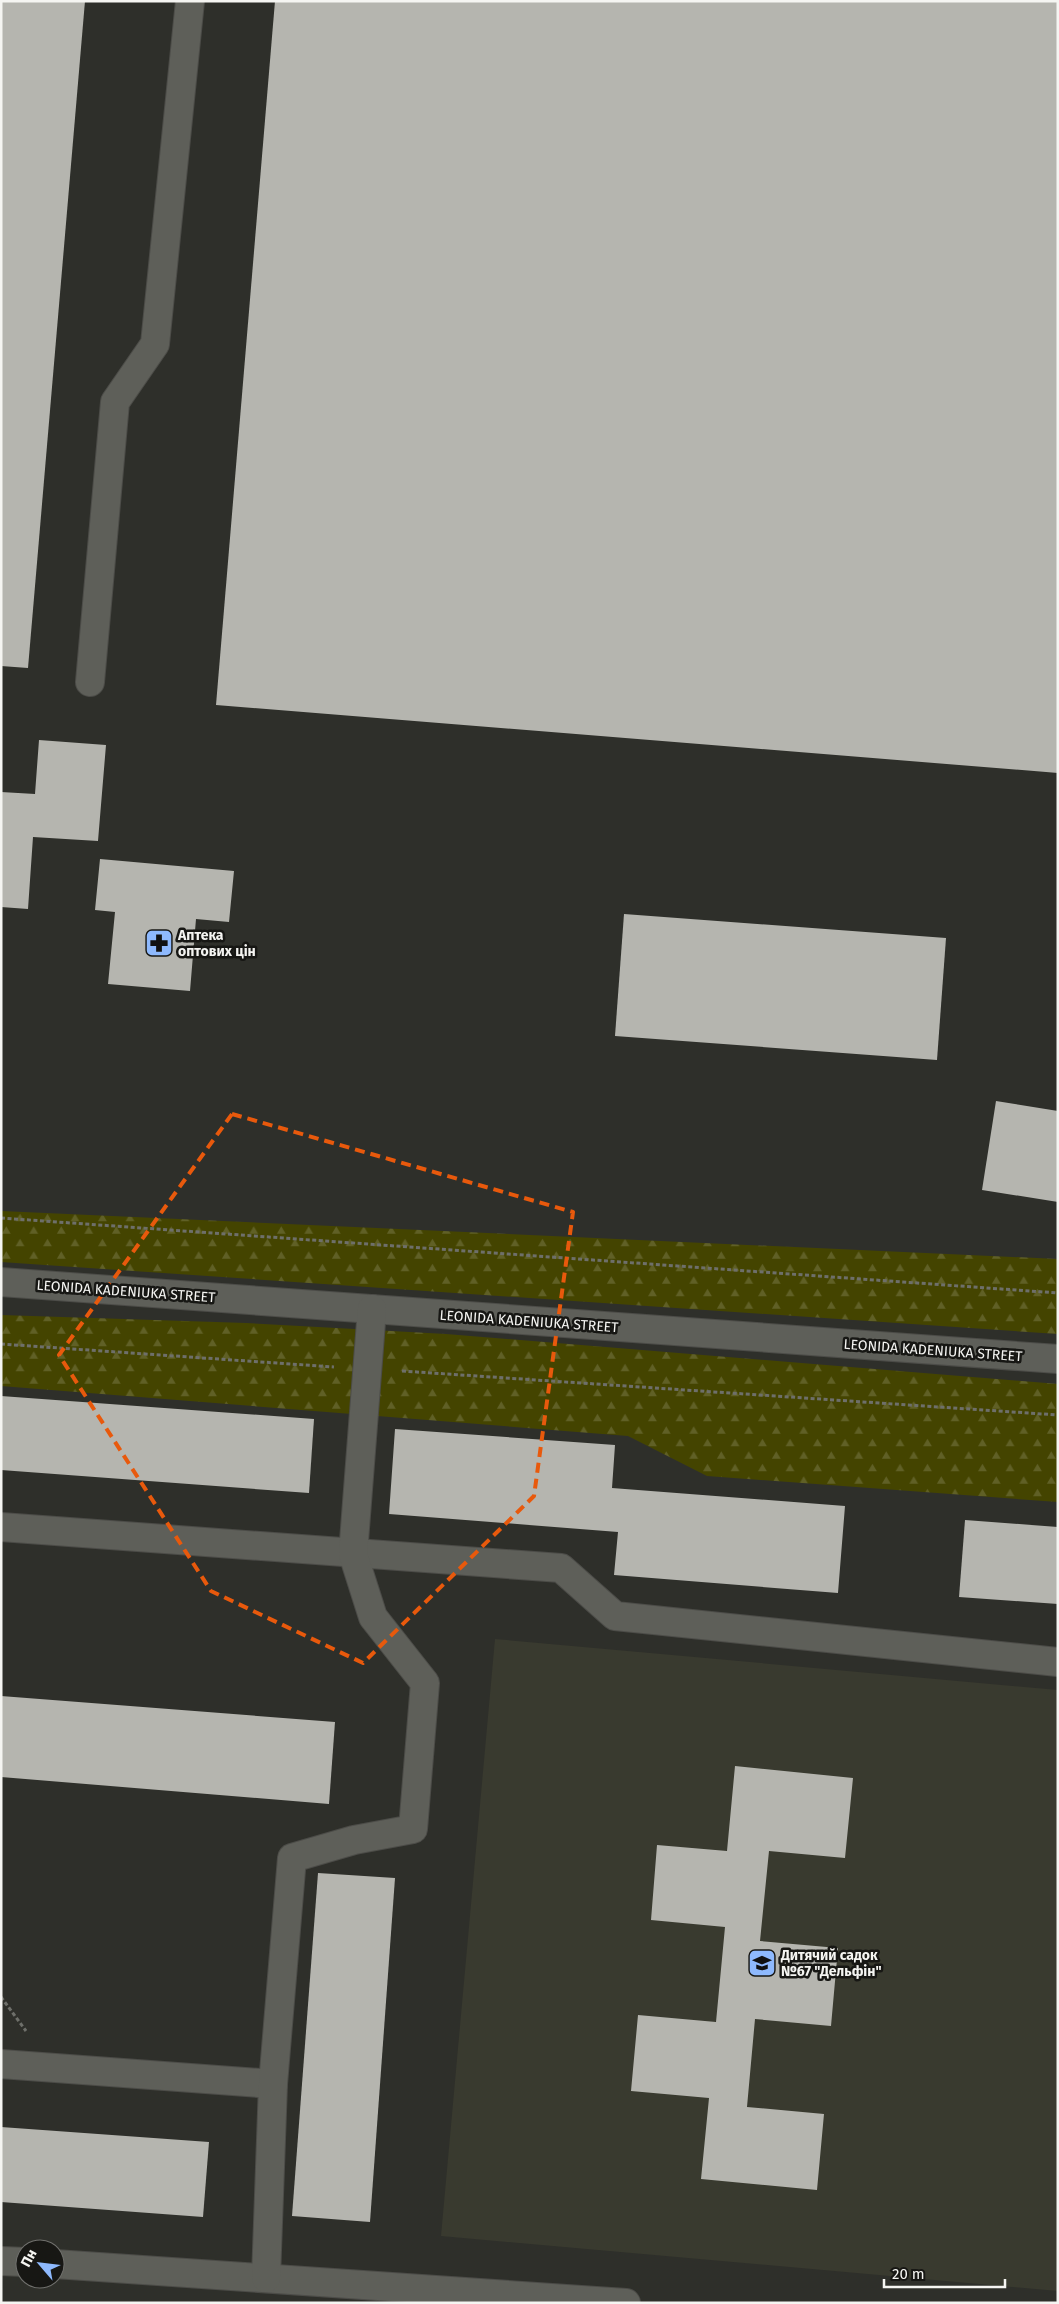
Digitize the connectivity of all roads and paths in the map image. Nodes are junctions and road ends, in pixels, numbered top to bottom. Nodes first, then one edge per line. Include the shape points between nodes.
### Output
1 (190, 1) edge
2 (90, 682) dead end
3 (1, 1218) edge
4 (1, 1282) edge
5 (1058, 1293) edge
6 (372, 1309) junction
7 (1, 1344) edge
8 (1058, 1359) edge
9 (366, 1369) junction
10 (1058, 1415) edge
11 (1, 1527) edge
12 (353, 1554) junction
13 (1058, 1662) edge
14 (1, 2064) edge
15 (273, 2084) junction
16 (1, 2261) edge
17 (15, 2262) edge
18 (65, 2265) edge
19 (266, 2278) junction
20 (626, 2303) edge

1 - 2 street via 155,344 115,402
3 - 5 path
4 - 6 street, LEONIDA KADENIUKA STREET
6 - 8 street, LEONIDA KADENIUKA STREET
6 - 9 street
7 - 9 path
9 - 10 path
9 - 12 street
11 - 12 street
12 - 13 street via 561,1568 615,1616
12 - 15 street via 372,1617 425,1683 413,1829 354,1840 292,1858
14 - 15 street
15 - 19 street
16 - 17 street
18 - 19 street
19 - 20 street

